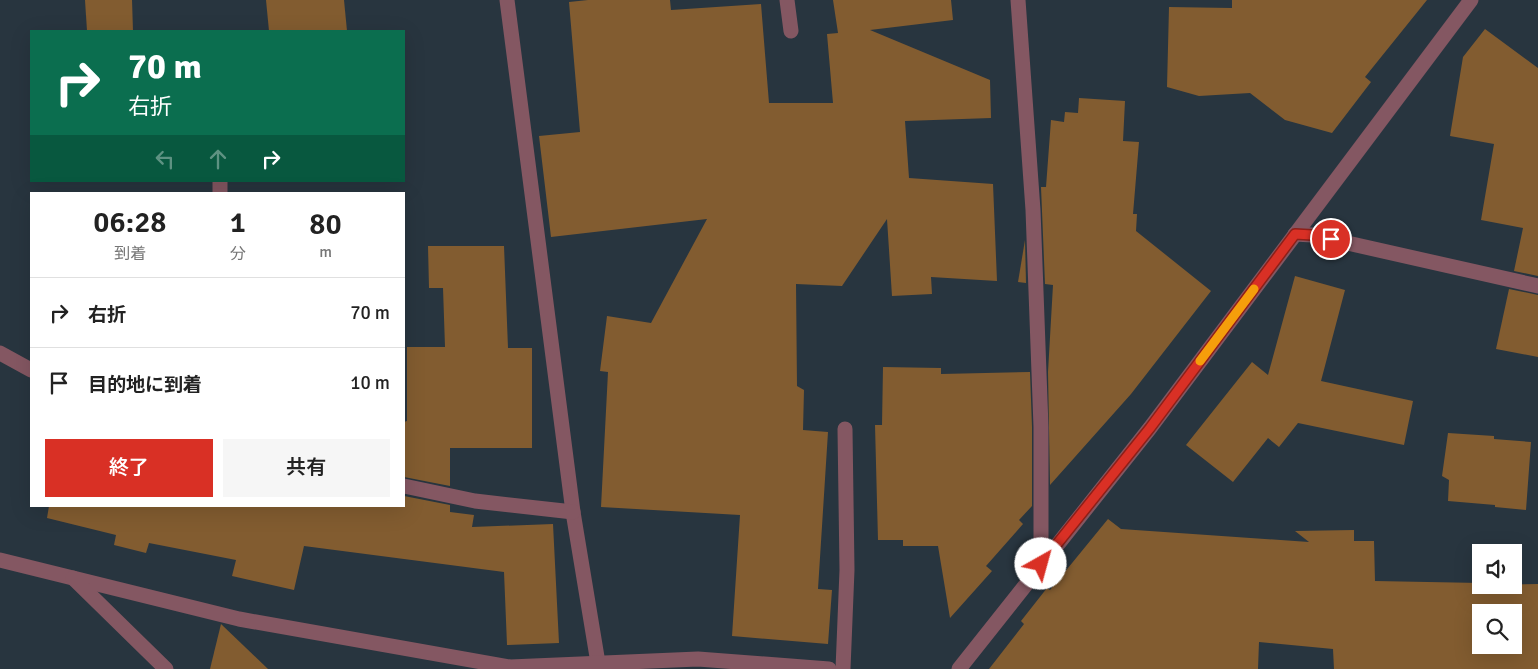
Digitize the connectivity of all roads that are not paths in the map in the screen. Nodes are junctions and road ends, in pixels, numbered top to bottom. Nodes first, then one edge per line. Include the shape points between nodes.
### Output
1 (506, 0) edge
2 (787, 0) edge
3 (1018, 0) edge
4 (1471, 0) edge
5 (791, 31) dead end
6 (1295, 234) junction
7 (1538, 286) edge
8 (0, 353) edge
9 (30, 369) edge
10 (845, 429) dead end
11 (405, 486) edge
12 (573, 512) junction
13 (0, 560) edge
14 (1041, 564) junction
15 (72, 577) junction
16 (598, 666) edge
17 (510, 668) edge
18 (166, 669) edge
19 (829, 669) edge
20 (844, 669) edge
21 (959, 669) edge

1 - 12 street
2 - 5 street
3 - 14 street via 1034,210 1041,427
4 - 6 street
6 - 7 street via 1312,235
6 - 14 street via 1150,428
8 - 9 street
10 - 20 street via 847,570
11 - 12 street via 475,501
12 - 16 street
13 - 15 street
14 - 21 street
15 - 17 street via 239,619
15 - 18 street
16 - 17 street
16 - 19 street via 698,659

